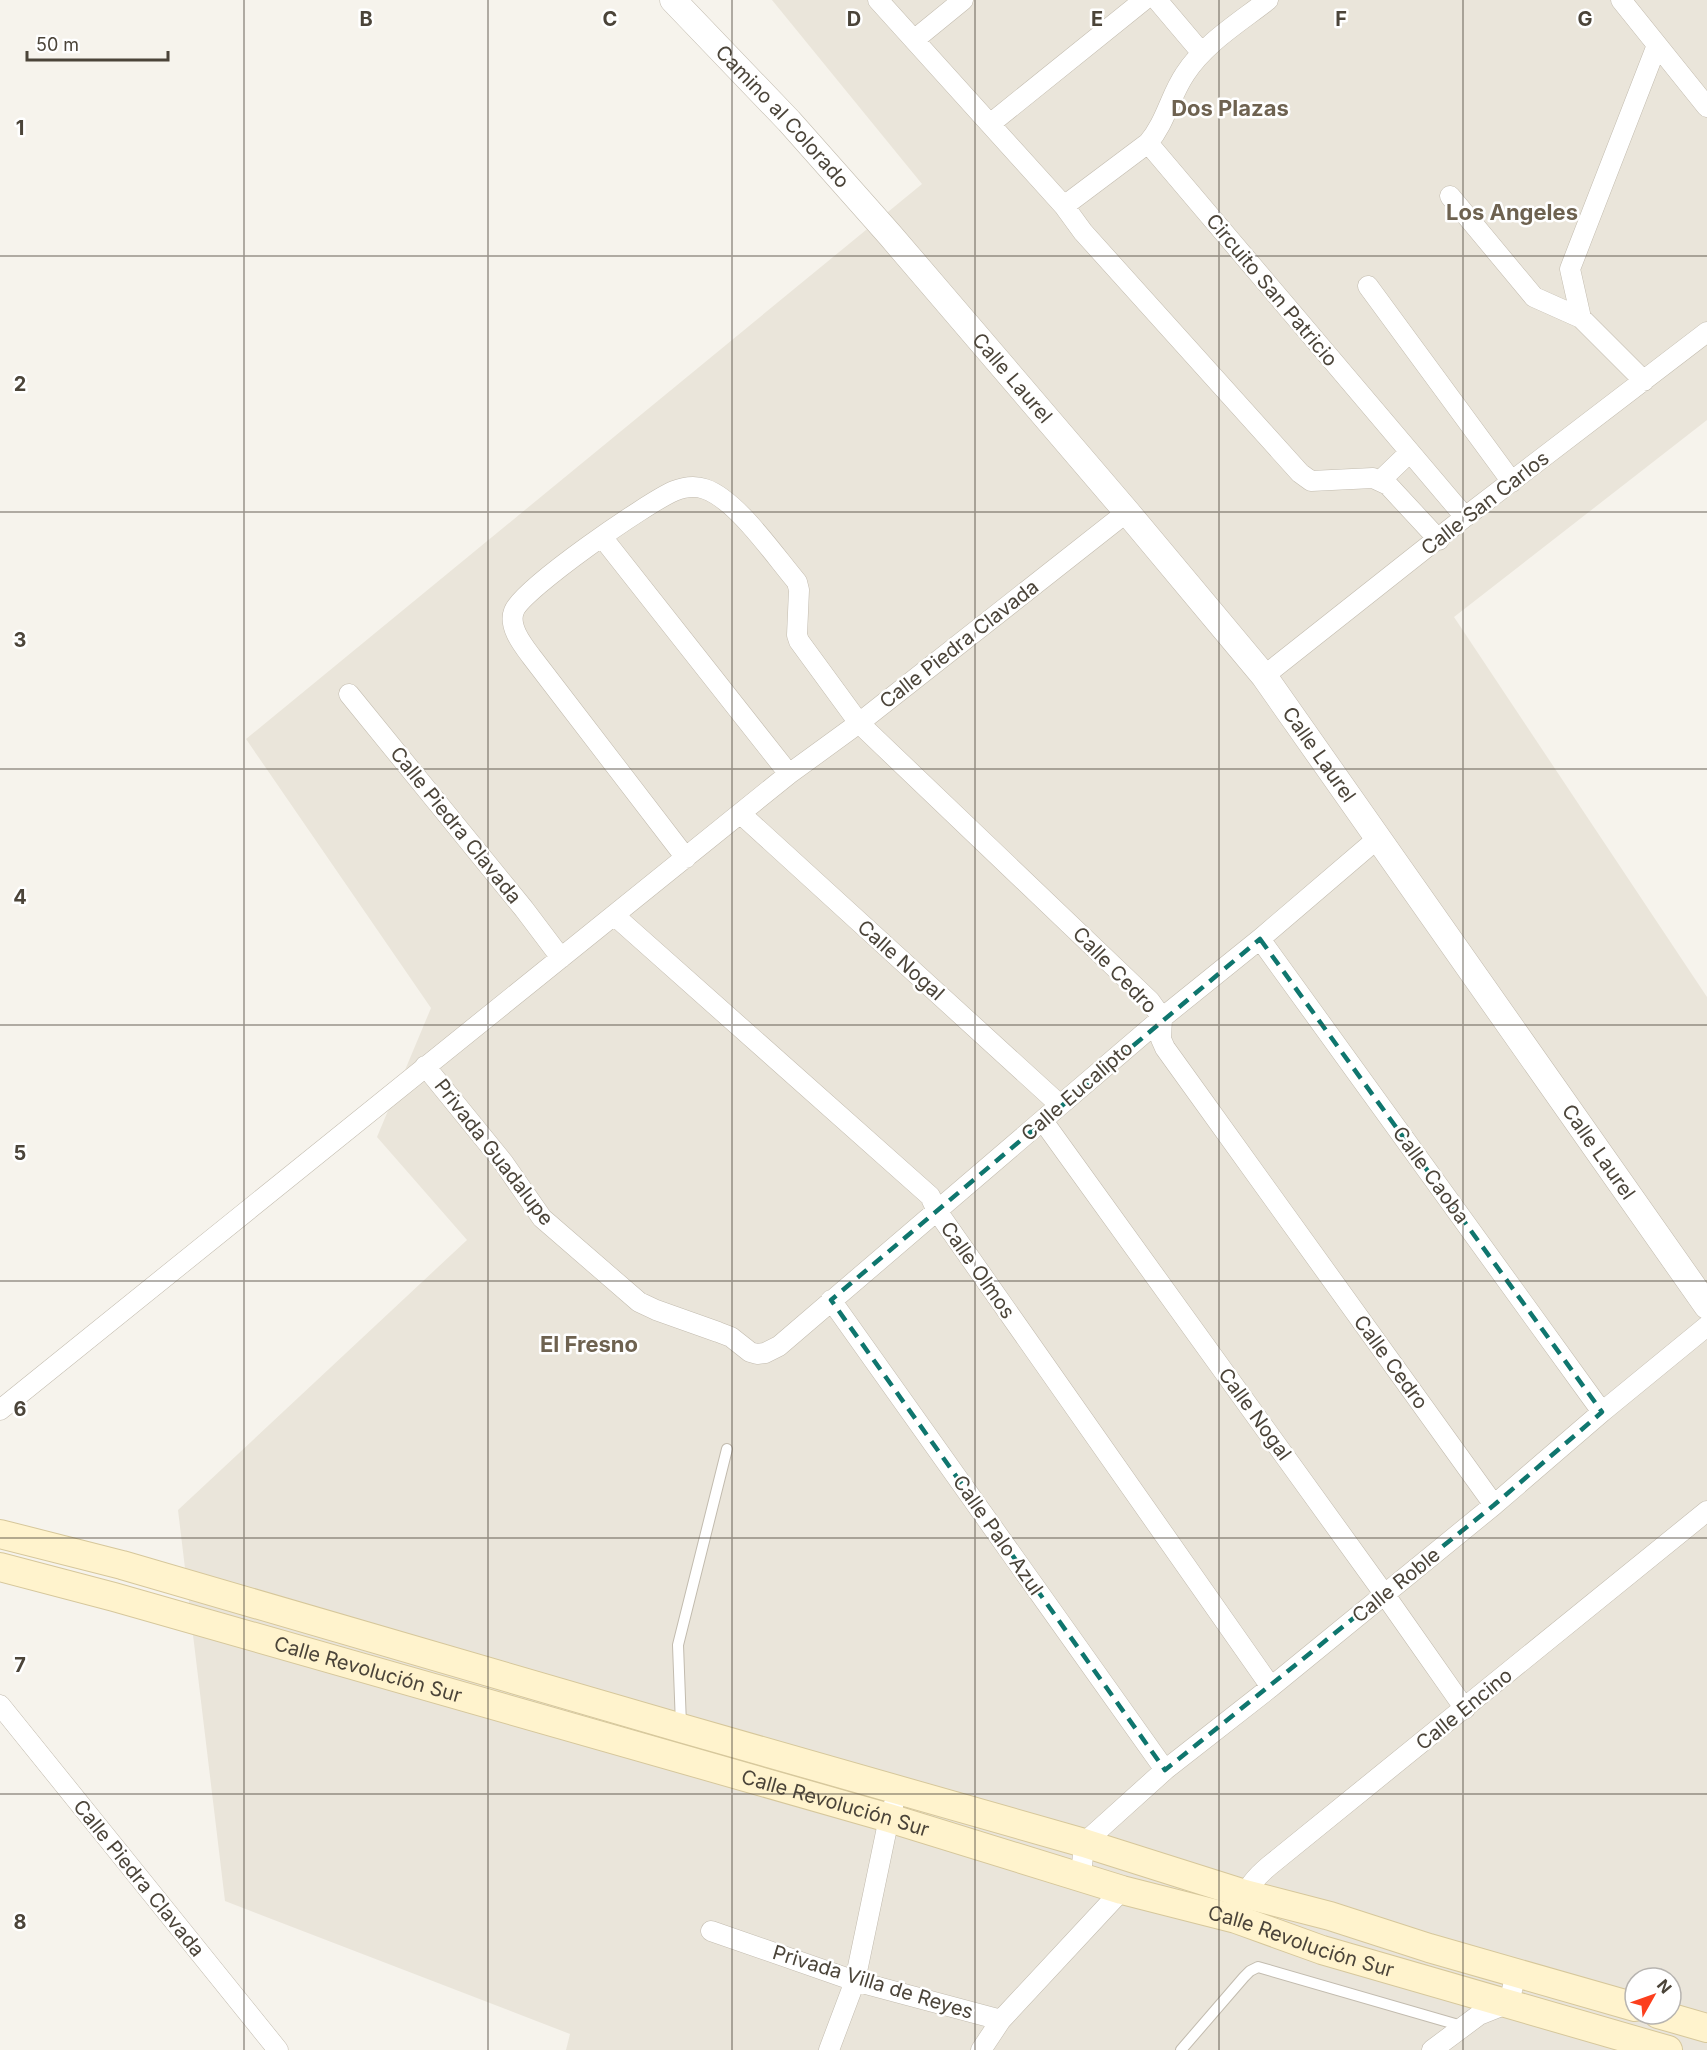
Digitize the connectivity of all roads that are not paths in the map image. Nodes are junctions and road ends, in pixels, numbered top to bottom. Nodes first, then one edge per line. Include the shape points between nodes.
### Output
1 (674, 0) edge
2 (878, 0) edge
3 (963, 0) edge
4 (1144, 0) edge
5 (1157, 0) edge
6 (1268, 0) edge
7 (1622, 0) edge
8 (914, 40) junction
9 (1657, 45) junction
10 (1201, 52) junction
11 (1707, 107) edge
12 (990, 124) junction
13 (1148, 143) junction
14 (1450, 196) dead end
15 (1064, 207) junction
16 (890, 235) joint
17 (1368, 286) dead end
18 (1581, 318) junction
19 (1707, 332) edge
20 (1644, 381) junction
21 (1409, 453) junction
22 (1381, 480) junction
23 (1512, 482) junction
24 (1127, 512) junction
25 (1465, 517) junction
26 (602, 537) junction
27 (1439, 540) junction
28 (1264, 676) junction
29 (349, 694) dead end
30 (859, 723) junction
31 (789, 774) junction
32 (741, 814) junction
33 (1377, 839) junction
34 (686, 858) junction
35 (615, 916) junction
36 (1260, 939) junction
37 (561, 958) junction
38 (1162, 1018) junction
39 (425, 1066) junction
40 (1060, 1105) junction
41 (1043, 1121) junction
42 (937, 1211) junction
43 (831, 1300) junction
44 (1707, 1306) edge
45 (1707, 1326) edge
46 (779, 1346) joint
47 (0, 1410) edge
48 (1602, 1412) junction
49 (727, 1449) dead end
50 (1494, 1505) junction
51 (1707, 1511) edge
52 (0, 1534) edge
53 (122, 1565) junction
54 (0, 1567) edge
55 (1385, 1595) junction
56 (114, 1597) junction
57 (325, 1625) junction
58 (316, 1654) junction
59 (1271, 1687) junction
60 (0, 1705) edge
61 (1465, 1709) junction
62 (678, 1743) junction
63 (1165, 1770) junction
64 (899, 1790) junction
65 (889, 1818) junction
66 (1084, 1843) junction
67 (1081, 1877) junction
68 (1122, 1890) junction
69 (1240, 1906) junction
70 (1330, 1916) junction
71 (711, 1931) dead end
72 (1429, 1948) junction
73 (1322, 1950) junction
74 (1516, 1973) junction
75 (1422, 1979) junction
76 (855, 1981) junction
77 (1509, 2003) junction
78 (1623, 2004) edge
79 (1001, 2020) junction
80 (1683, 2021) edge
81 (1462, 2026) junction
82 (1707, 2028) edge
83 (278, 2050) edge
84 (829, 2050) edge
85 (981, 2050) edge
86 (1181, 2050) edge
87 (1432, 2050) edge
88 (1668, 2050) edge

1 - 16 street, Camino al Colorado
2 - 8 street
3 - 8 street
4 - 12 street
5 - 10 street
6 - 10 street
7 - 9 street
8 - 12 street
9 - 11 street
9 - 18 street via 1570,269
10 - 13 street via 1183,76 1165,118
12 - 15 street
13 - 15 street
13 - 21 street, Circuito San Patricio
14 - 18 street via 1534,297
15 - 22 street via 1300,473 1311,481
16 - 24 street, Calle Laurel
17 - 23 street
18 - 20 street
19 - 20 street, Calle San Carlos
20 - 23 street, Calle San Carlos
21 - 22 street
21 - 25 street, Circuito San Patricio
22 - 27 street
23 - 25 street, Calle San Carlos
24 - 28 street, Calle Laurel
24 - 30 street, Calle Piedra Clavada
25 - 27 street, Calle San Carlos
26 - 30 street, Calle Cedro via 681,489 692,486 713,492 735,508 797,582 799,641
26 - 31 street
26 - 34 street via 520,601 513,616 514,628 531,656
27 - 28 street, Calle San Carlos
28 - 33 street, Calle Laurel
29 - 37 street, Calle Piedra Clavada
30 - 31 street, Calle Piedra Clavada
30 - 38 street, Calle Cedro via 1135,985
31 - 32 street, Calle Piedra Clavada
32 - 34 street, Calle Piedra Clavada
32 - 40 street, Calle Nogal
33 - 36 street, Calle Eucalipto
33 - 44 street, Calle Laurel
34 - 35 street, Calle Piedra Clavada
35 - 37 street, Calle Piedra Clavada
35 - 42 street, Calle Olmos via 907,1174 930,1196
36 - 38 street, Calle Eucalipto
36 - 48 street, Calle Caoba
37 - 39 street, Calle Piedra Clavada
38 - 40 street, Calle Eucalipto
38 - 50 street, Calle Cedro via 1161,1039 1165,1048
39 - 46 street, Privada Guadalupe via 503,1162 542,1218 639,1302 731,1337 750,1352 765,1353
39 - 47 street, Calle Piedra Clavada
40 - 41 street, Calle Eucalipto
41 - 42 street, Calle Eucalipto
41 - 55 street, Calle Nogal
42 - 43 street, Calle Eucalipto
42 - 59 street, Calle Olmos
43 - 46 street, Calle Eucalipto
43 - 63 street, Calle Palo Azul
45 - 48 street, Calle Roble
48 - 50 street, Calle Roble
49 - 62 lane via 678,1645
50 - 55 street, Calle Roble
51 - 61 street, Calle Encino
52 - 53 main road, Calle Revolución Sur
53 - 56 main road
53 - 57 main road, Calle Revolución Sur
54 - 56 main road, Calle Revolución Sur
55 - 59 street, Calle Roble
55 - 61 street, Calle Nogal
56 - 58 main road, Calle Revolución Sur
57 - 58 main road
57 - 62 main road, Calle Revolución Sur
58 - 62 main road, Calle Revolución Sur
59 - 63 street, Calle Roble
60 - 83 street, Calle Piedra Clavada
61 - 69 street, Calle Encino via 1278,1858 1259,1875
62 - 64 main road, Calle Revolución Sur
62 - 65 main road, Calle Revolución Sur
63 - 66 street, Calle Roble
64 - 65 street
64 - 66 main road, Calle Revolución Sur
65 - 67 main road, Calle Revolución Sur
65 - 76 street
66 - 67 street
66 - 69 main road, Calle Revolución Sur
67 - 68 main road, Calle Revolución Sur
68 - 69 main road, Calle Revolución Sur
68 - 79 street
69 - 70 main road, Calle Revolución Sur
69 - 73 main road, Calle Revolución Sur
70 - 72 main road, Calle Revolución Sur
70 - 73 main road
71 - 76 street, Privada Villa de Reyes
72 - 74 main road, Calle Revolución Sur
72 - 75 main road
73 - 75 main road, Calle Revolución Sur
74 - 77 street
74 - 78 main road, Calle Revolución Sur
75 - 77 main road, Calle Revolución Sur
76 - 79 street, Privada Villa de Reyes
76 - 84 street
77 - 81 street
77 - 88 main road, Calle Revolución Sur
79 - 85 street
80 - 82 main road
81 - 86 lane via 1258,1967 1244,1977
81 - 87 street

